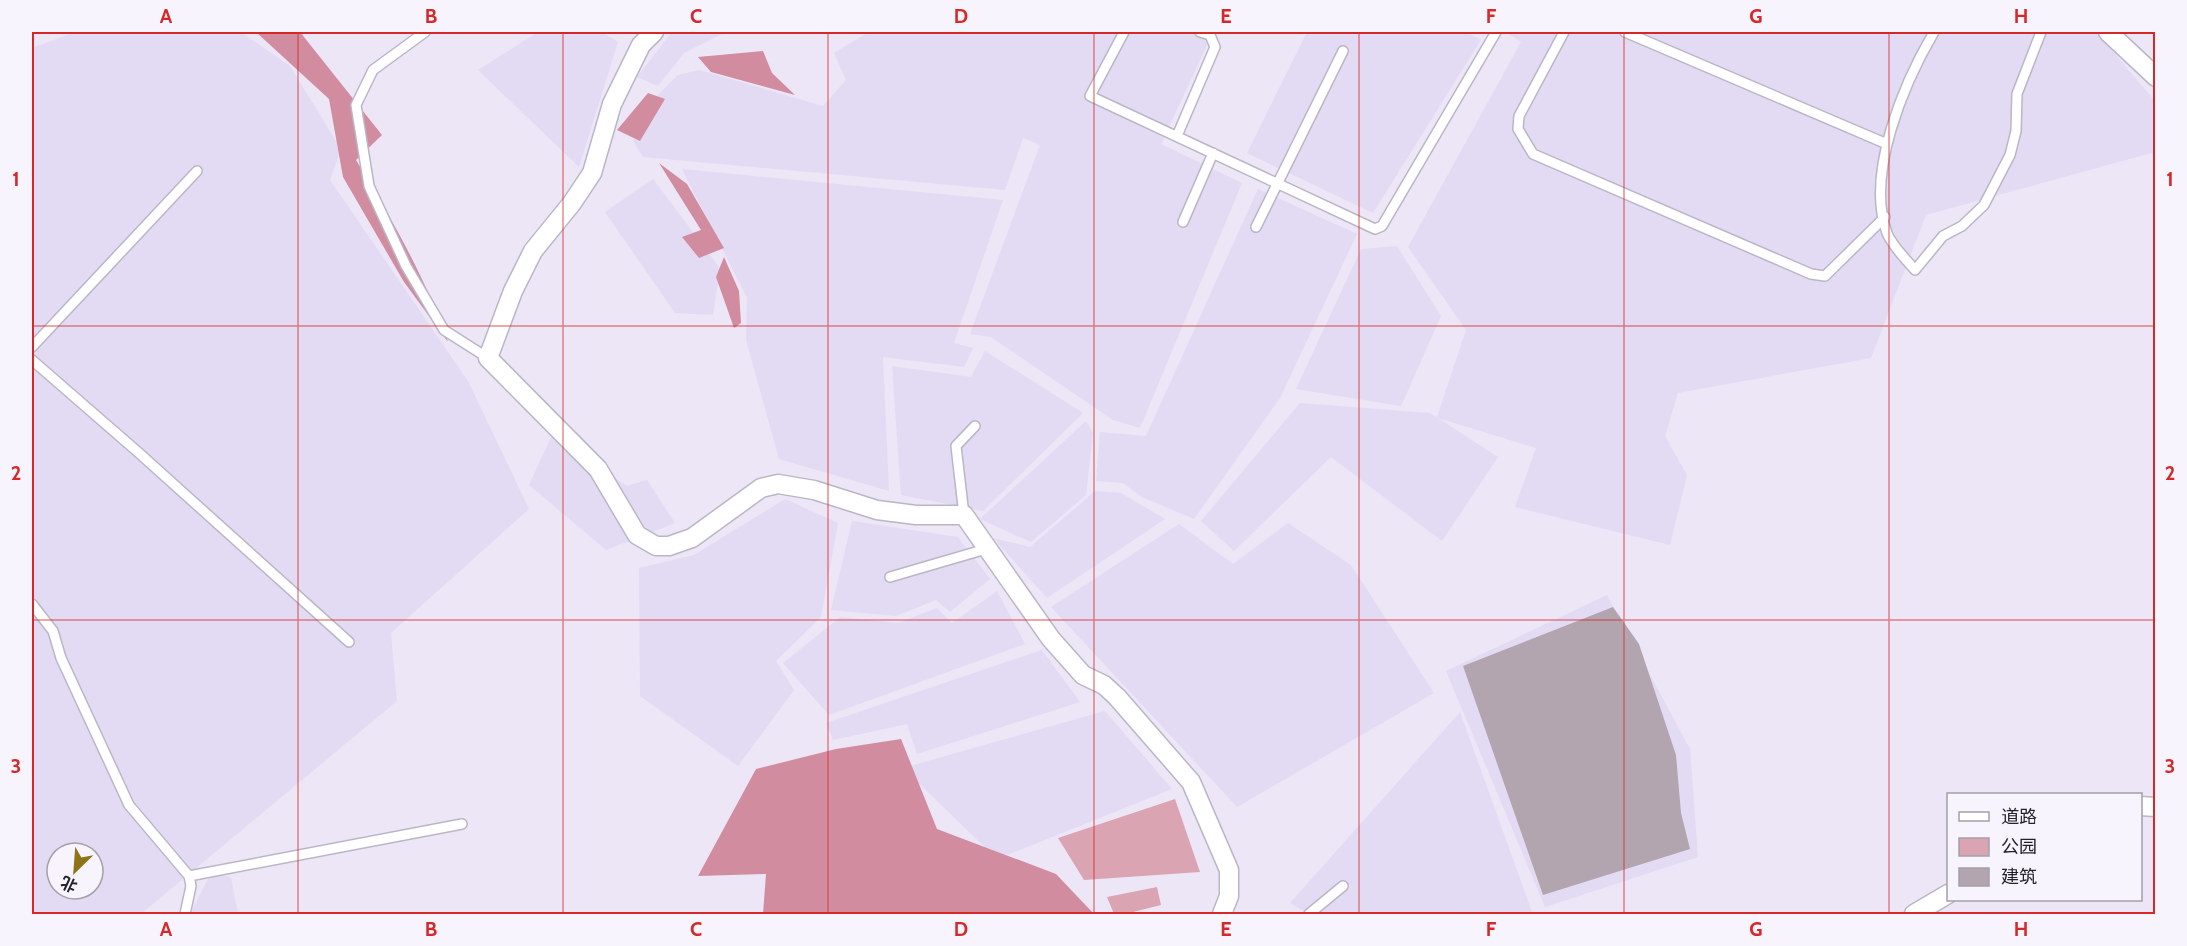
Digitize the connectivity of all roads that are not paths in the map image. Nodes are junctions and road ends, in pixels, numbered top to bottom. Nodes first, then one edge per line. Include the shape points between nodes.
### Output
1 (425, 32) edge
2 (654, 32) edge
3 (1124, 32) edge
4 (1200, 32) edge
5 (1496, 32) edge
6 (1563, 32) edge
7 (1625, 32) edge
8 (1934, 32) edge
9 (2041, 32) edge
10 (2108, 32) edge
11 (1343, 51) dead end
12 (2156, 77) edge
13 (1177, 136) junction
14 (1887, 144) junction
15 (1213, 153) junction
16 (197, 171) dead end
17 (1275, 183) junction
18 (1885, 217) junction
19 (1183, 222) dead end
20 (1256, 227) dead end
21 (32, 347) edge
22 (488, 358) junction
23 (32, 360) edge
24 (975, 426) dead end
25 (964, 514) junction
26 (986, 549) junction
27 (890, 577) dead end
28 (32, 604) edge
29 (349, 642) dead end
30 (462, 824) dead end
31 (189, 876) junction
32 (1342, 886) dead end
33 (1947, 895) edge
34 (185, 915) edge
35 (1222, 915) edge
36 (1309, 915) edge
37 (1914, 915) edge

1 - 22 lane via 373,70 356,105 369,186 405,266 444,330
2 - 22 street via 641,45 612,104 592,173 533,250
3 - 13 lane via 1090,96
4 - 13 lane via 1210,35 1215,47
5 - 17 lane via 1382,226 1365,226
6 - 18 lane via 1519,116 1518,129 1533,154 1810,274 1825,276
7 - 14 lane
8 - 14 lane via 1920,56
9 - 18 lane via 2017,94 2016,131 2010,155 1984,205 1962,226 1943,236 1915,270 1887,234
10 - 12 street
11 - 17 lane
13 - 15 lane
14 - 18 lane via 1880,189
15 - 17 lane
15 - 19 lane
16 - 21 lane
17 - 20 lane
22 - 25 street via 598,470 637,536 656,546 692,538 761,488 778,484 814,490 877,510 916,515
23 - 29 lane
24 - 25 lane via 956,446
25 - 26 street
26 - 27 lane
26 - 35 street via 1051,639 1083,675 1117,696 1191,782 1229,870 1229,896
28 - 31 lane via 52,631 129,805
30 - 31 lane
31 - 34 lane
32 - 36 lane
33 - 37 street

